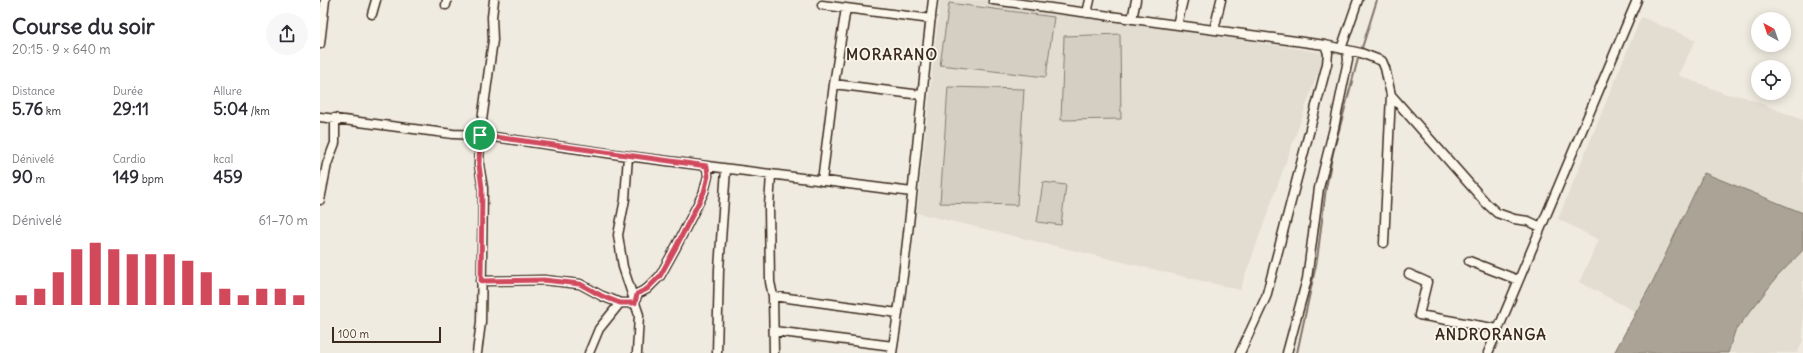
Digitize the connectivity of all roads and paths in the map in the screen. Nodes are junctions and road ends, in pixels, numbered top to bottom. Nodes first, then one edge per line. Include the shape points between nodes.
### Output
1 (325, 0) edge
2 (376, 0) edge
3 (494, 0) edge
4 (933, 0) edge
5 (993, 0) edge
6 (1090, 0) edge
7 (1136, 0) edge
8 (1183, 0) edge
9 (1221, 0) edge
10 (1358, 0) edge
11 (1637, 0) edge
12 (1012, 1) edge
13 (1049, 4) edge
14 (822, 5) dead end
15 (846, 8) junction
16 (1087, 13) junction
17 (372, 14) dead end
18 (931, 19) junction
19 (1132, 19) junction
20 (1177, 25) junction
21 (1214, 30) junction
22 (320, 44) edge
23 (1325, 45) junction
24 (1346, 50) junction
25 (834, 84) junction
26 (921, 95) junction
27 (1391, 95) junction
28 (320, 116) edge
29 (335, 118) junction
30 (480, 135) junction
31 (628, 156) junction
32 (707, 166) junction
33 (726, 169) junction
34 (771, 174) junction
35 (822, 181) junction
36 (912, 192) junction
37 (320, 200) edge
38 (1540, 227) junction
39 (1384, 243) dead end
40 (1469, 261) dead end
41 (1409, 274) dead end
42 (1518, 280) junction
43 (481, 281) junction
44 (773, 296) junction
45 (620, 303) junction
46 (635, 303) junction
47 (898, 313) junction
48 (1498, 329) junction
49 (774, 330) junction
50 (892, 349) edge
51 (477, 353) edge
52 (590, 353) edge
53 (637, 353) edge
54 (717, 353) edge
55 (774, 353) edge
56 (1240, 353) edge
57 (1287, 353) edge
58 (1488, 353) edge

1 - 22 street
2 - 17 street
3 - 30 street via 493,40
4 - 18 street
5 - 12 street
6 - 16 street
7 - 19 street
8 - 20 street
9 - 21 street
10 - 24 street
11 - 38 street
12 - 13 street
13 - 16 street
14 - 15 street
15 - 18 street
15 - 25 street
16 - 19 street
18 - 26 street
19 - 20 street
20 - 21 street
21 - 23 street
23 - 24 street
23 - 56 street via 1328,53 1326,64 1266,296
24 - 27 street via 1382,61
24 - 57 street via 1348,60 1319,188 1307,279
25 - 26 street
25 - 35 street
26 - 36 street
27 - 38 street via 1486,203 1497,212 1514,219 1528,220
27 - 39 street
28 - 29 street
29 - 30 street via 453,134
29 - 37 street via 335,143 327,164
30 - 31 street
30 - 43 street
31 - 32 street
31 - 46 street via 625,199 618,235 623,267
32 - 33 street
32 - 46 street via 708,176 704,192 676,247 660,276 647,289 637,294
33 - 34 street
33 - 54 street via 719,269
34 - 35 street
34 - 44 street via 770,282
35 - 36 street
36 - 47 street
38 - 42 street
40 - 42 street
41 - 48 street via 1427,282 1419,315
42 - 48 street
43 - 45 street via 544,280 580,284
43 - 51 street via 481,322
44 - 47 street
44 - 49 street
45 - 46 street
45 - 52 street via 599,329
46 - 53 street via 638,315
47 - 50 street
48 - 58 street
49 - 50 street
49 - 55 street

